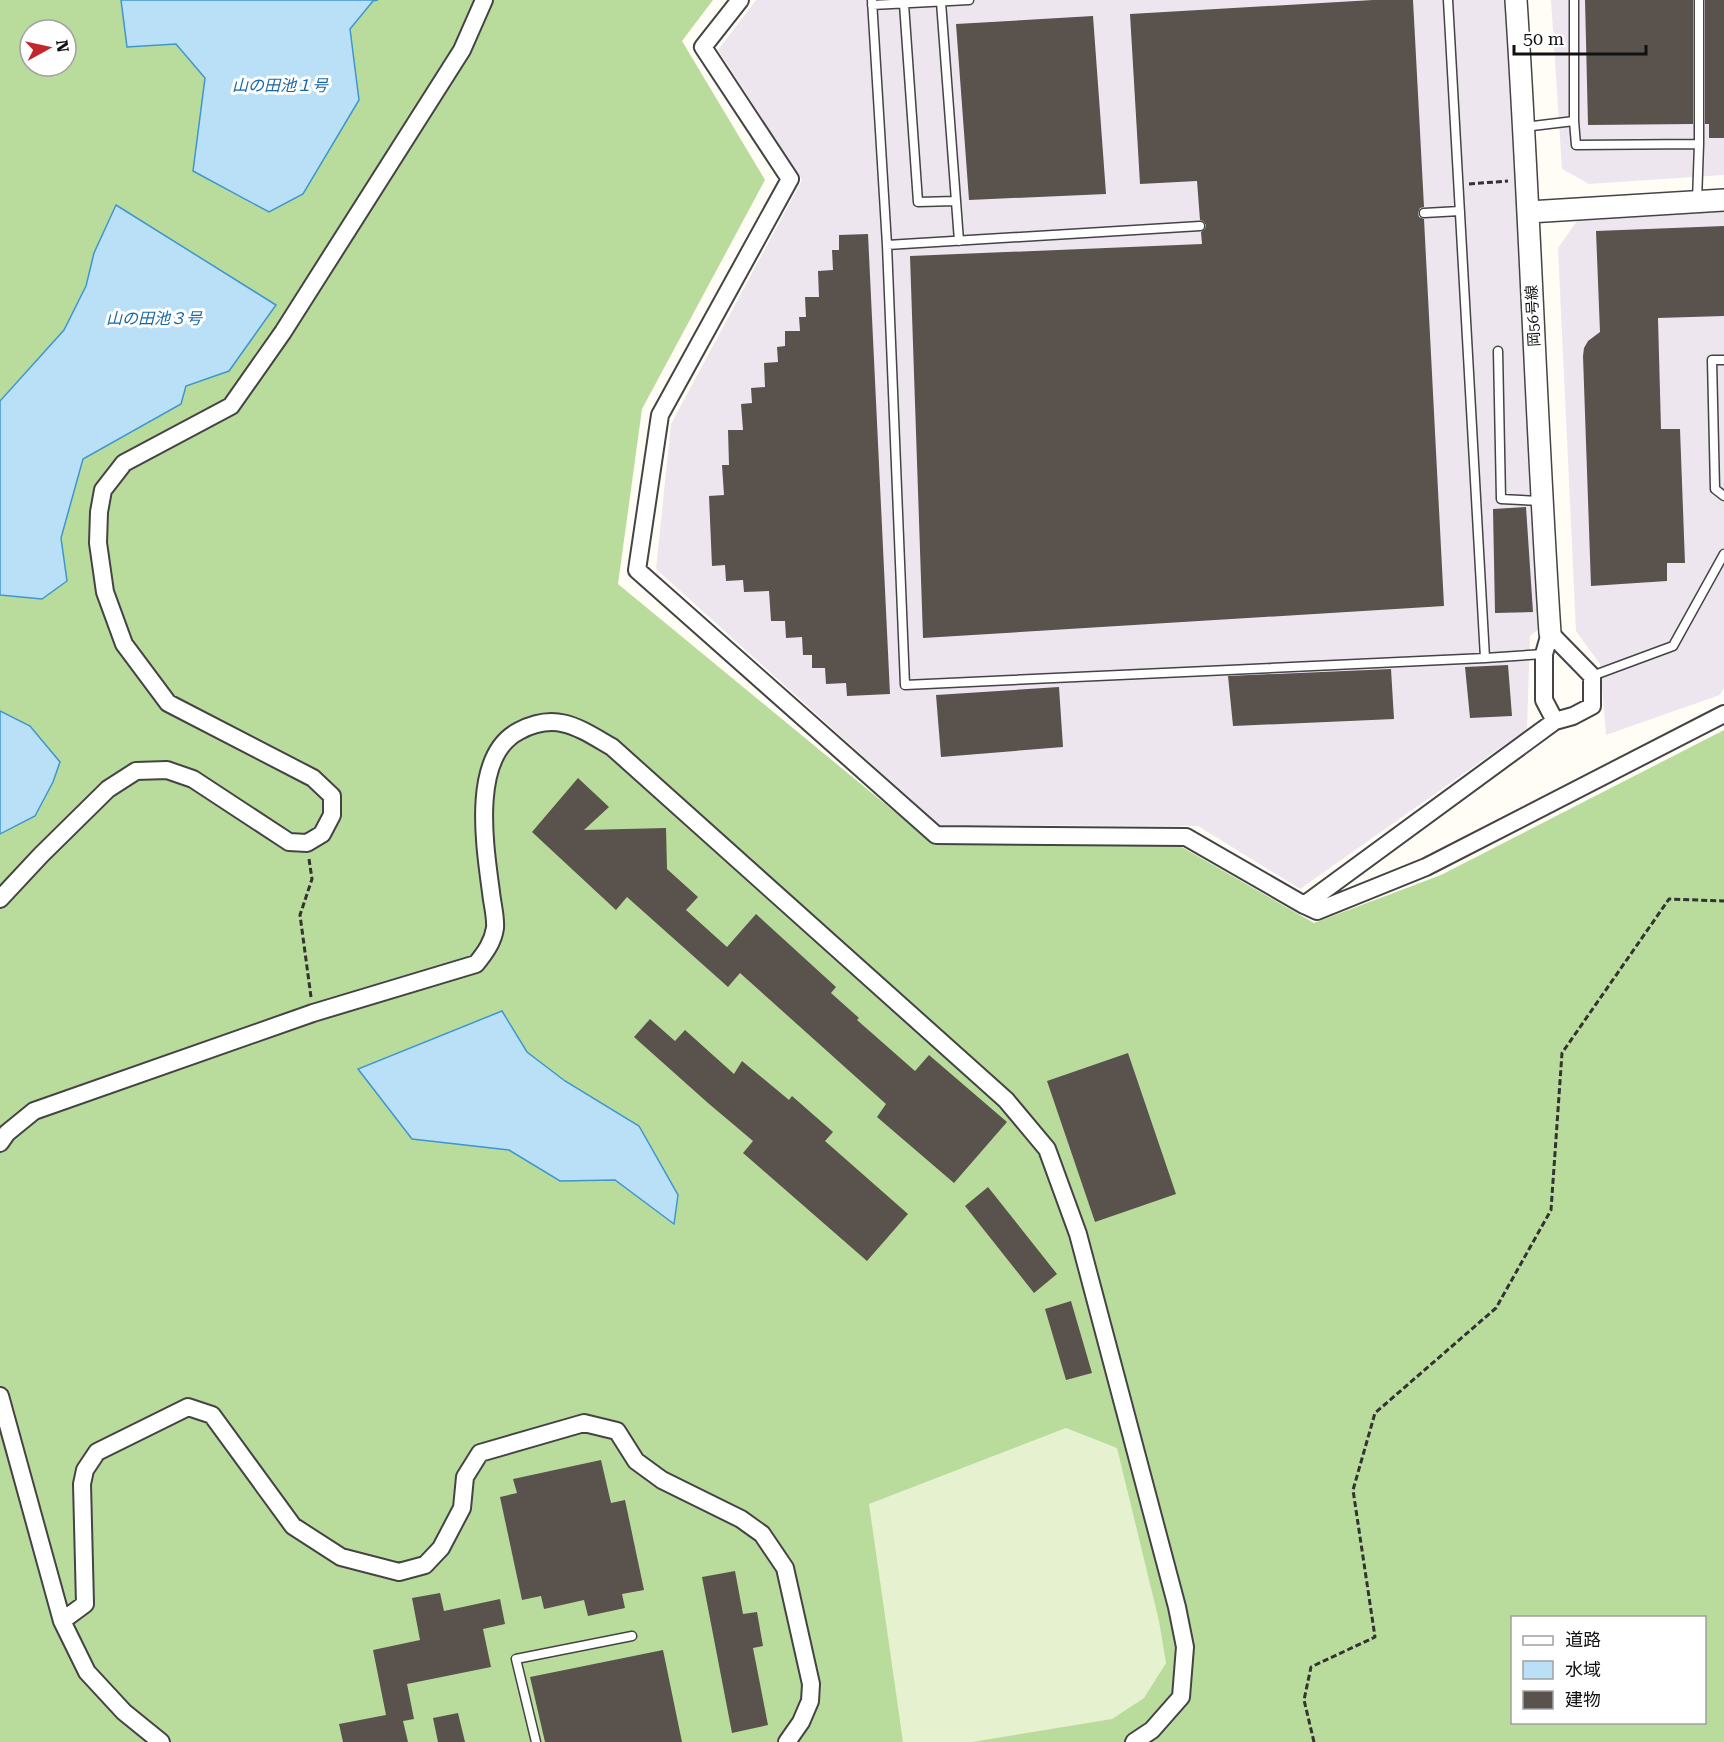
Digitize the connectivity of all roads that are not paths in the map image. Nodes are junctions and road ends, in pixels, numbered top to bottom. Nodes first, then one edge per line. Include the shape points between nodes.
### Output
1 (484, 0) edge
2 (740, 0) edge
3 (969, 0) edge
4 (1448, 0) edge
5 (1516, 0) edge
6 (1574, 0) edge
7 (1699, 0) edge
8 (946, 1) edge
9 (872, 3) edge
10 (904, 4) junction
11 (1574, 121) junction
12 (1524, 127) junction
13 (1699, 144) junction
14 (1724, 200) edge
15 (956, 201) junction
16 (1697, 201) junction
17 (1460, 211) junction
18 (1528, 212) junction
19 (1424, 213) dead end
20 (1200, 226) dead end
21 (958, 241) junction
22 (887, 245) junction
23 (1498, 351) dead end
24 (1724, 360) edge
25 (1724, 496) edge
26 (1541, 501) junction
27 (1724, 554) edge
28 (1550, 633) junction
29 (1544, 654) junction
30 (1485, 658) junction
31 (1592, 676) junction
32 (1724, 714) edge
33 (1555, 721) junction
34 (0, 899) edge
35 (1304, 905) junction
36 (0, 1143) edge
37 (0, 1396) edge
38 (62, 1621) junction
39 (632, 1636) dead end
40 (161, 1742) edge
41 (536, 1742) edge
42 (787, 1742) edge
43 (1134, 1742) edge

1 - 34 street via 462,50 283,332 231,406 124,463 103,490 98,543 105,592 124,644 168,703 313,778 332,796 332,815 322,834 307,843 289,842 193,778 167,770 136,771 108,789
2 - 35 street via 704,47 790,179 660,415 637,570 936,835 1186,837
3 - 8 lane
4 - 17 lane
5 - 12 street, 岡56号線
6 - 11 lane
7 - 13 lane
8 - 10 lane
8 - 15 lane
9 - 10 lane
9 - 22 lane
10 - 15 lane via 918,202
11 - 12 lane
11 - 13 lane via 1576,145
12 - 18 street, 岡56号線
13 - 16 lane
14 - 16 street
15 - 21 lane
16 - 18 street
17 - 19 lane
17 - 30 lane
18 - 26 street, 岡56号線
20 - 21 lane
21 - 22 lane
22 - 30 lane via 905,685
23 - 26 lane via 1502,499
24 - 25 lane via 1712,360 1715,489
26 - 28 street, 岡56号線
27 - 31 lane via 1673,646
28 - 29 street
28 - 31 street
29 - 30 lane
29 - 33 street via 1544,700
31 - 33 street via 1592,706
32 - 35 street via 1426,867 1317,910
33 - 35 street
36 - 43 street via 34,1111 313,1013 476,963 489,947 495,927 483,830 487,781 496,753 511,735 528,726 551,721 576,726 612,747 1006,1100 1047,1149 1078,1234 1185,1647 1180,1697 1152,1730
37 - 38 street
38 - 40 street via 87,1672 124,1712
38 - 42 street via 85,1605 85,1470 97,1452 188,1407 212,1416 293,1527 341,1557 399,1572 425,1565 441,1548 462,1508 465,1477 480,1453 584,1423 617,1431 636,1461 662,1480 741,1519 762,1534 785,1568 811,1684 810,1701
39 - 41 lane via 516,1659

